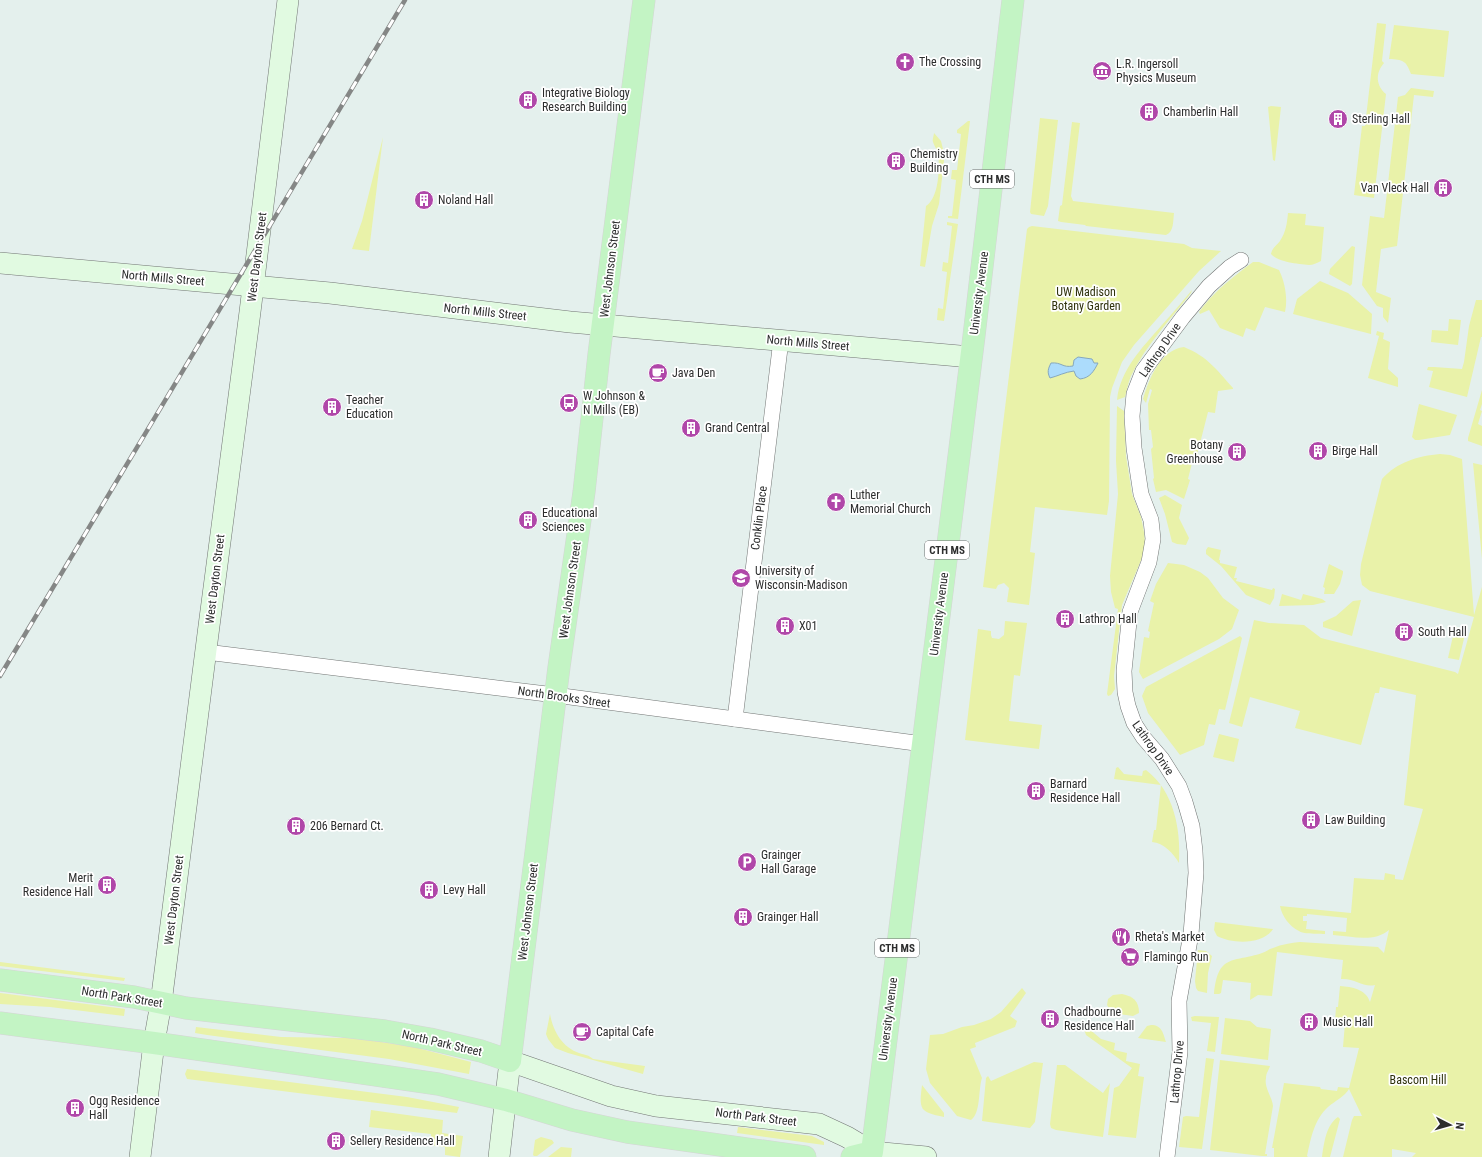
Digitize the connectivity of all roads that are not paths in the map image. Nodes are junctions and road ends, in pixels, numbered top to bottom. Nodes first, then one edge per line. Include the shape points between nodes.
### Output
1 (288, 0) edge
2 (644, 0) edge
3 (1013, 0) edge
4 (1241, 260) dead end
5 (0, 263) edge
6 (253, 286) junction
7 (602, 324) junction
8 (781, 340) junction
9 (971, 357) junction
10 (206, 652) junction
11 (555, 695) junction
12 (735, 719) junction
13 (922, 744) junction
14 (0, 980) edge
15 (161, 1003) junction
16 (0, 1023) edge
17 (154, 1043) junction
18 (510, 1061) junction
19 (506, 1100) junction
20 (865, 1155) edge
21 (140, 1157) edge
22 (499, 1157) edge
23 (805, 1157) edge
24 (926, 1157) edge
25 (1167, 1157) edge

1 - 6 street, West Dayton Street
2 - 7 main road, West Johnson Street
3 - 9 main road, University Avenue / CTH MS
4 - 25 street, Lathrop Drive via 1209,286 1143,371 1134,394 1132,416 1134,448 1153,539 1149,562 1130,612 1124,671 1125,692 1134,723 1179,786 1192,826 1195,851 1196,880 1191,934 1179,1001 1180,1052
5 - 6 street, North Mills Street
6 - 7 street, North Mills Street
6 - 10 street, West Dayton Street
7 - 8 street, North Mills Street
7 - 11 main road, West Johnson Street via 584,492
8 - 9 street, North Mills Street
8 - 12 street, Conklin Place
9 - 13 main road, University Avenue / CTH MS
10 - 11 street, North Brooks Street
10 - 15 street, West Dayton Street
11 - 12 street, North Brooks Street
11 - 18 main road, West Johnson Street
12 - 13 street, North Brooks Street
13 - 20 main road, University Avenue / CTH MS
14 - 15 main road, North Park Street via 134,997
15 - 17 street, West Dayton Street
15 - 18 main road, North Park Street via 393,1032 474,1050
16 - 17 main road
17 - 19 main road via 438,1084
17 - 21 street, West Dayton Street
18 - 19 street, West Johnson Street
18 - 20 street, North Park Street via 611,1096 656,1106 819,1124 842,1134
19 - 22 street, West Johnson Street
19 - 23 main road via 572,1120 627,1132
20 - 24 street, North Park Street

